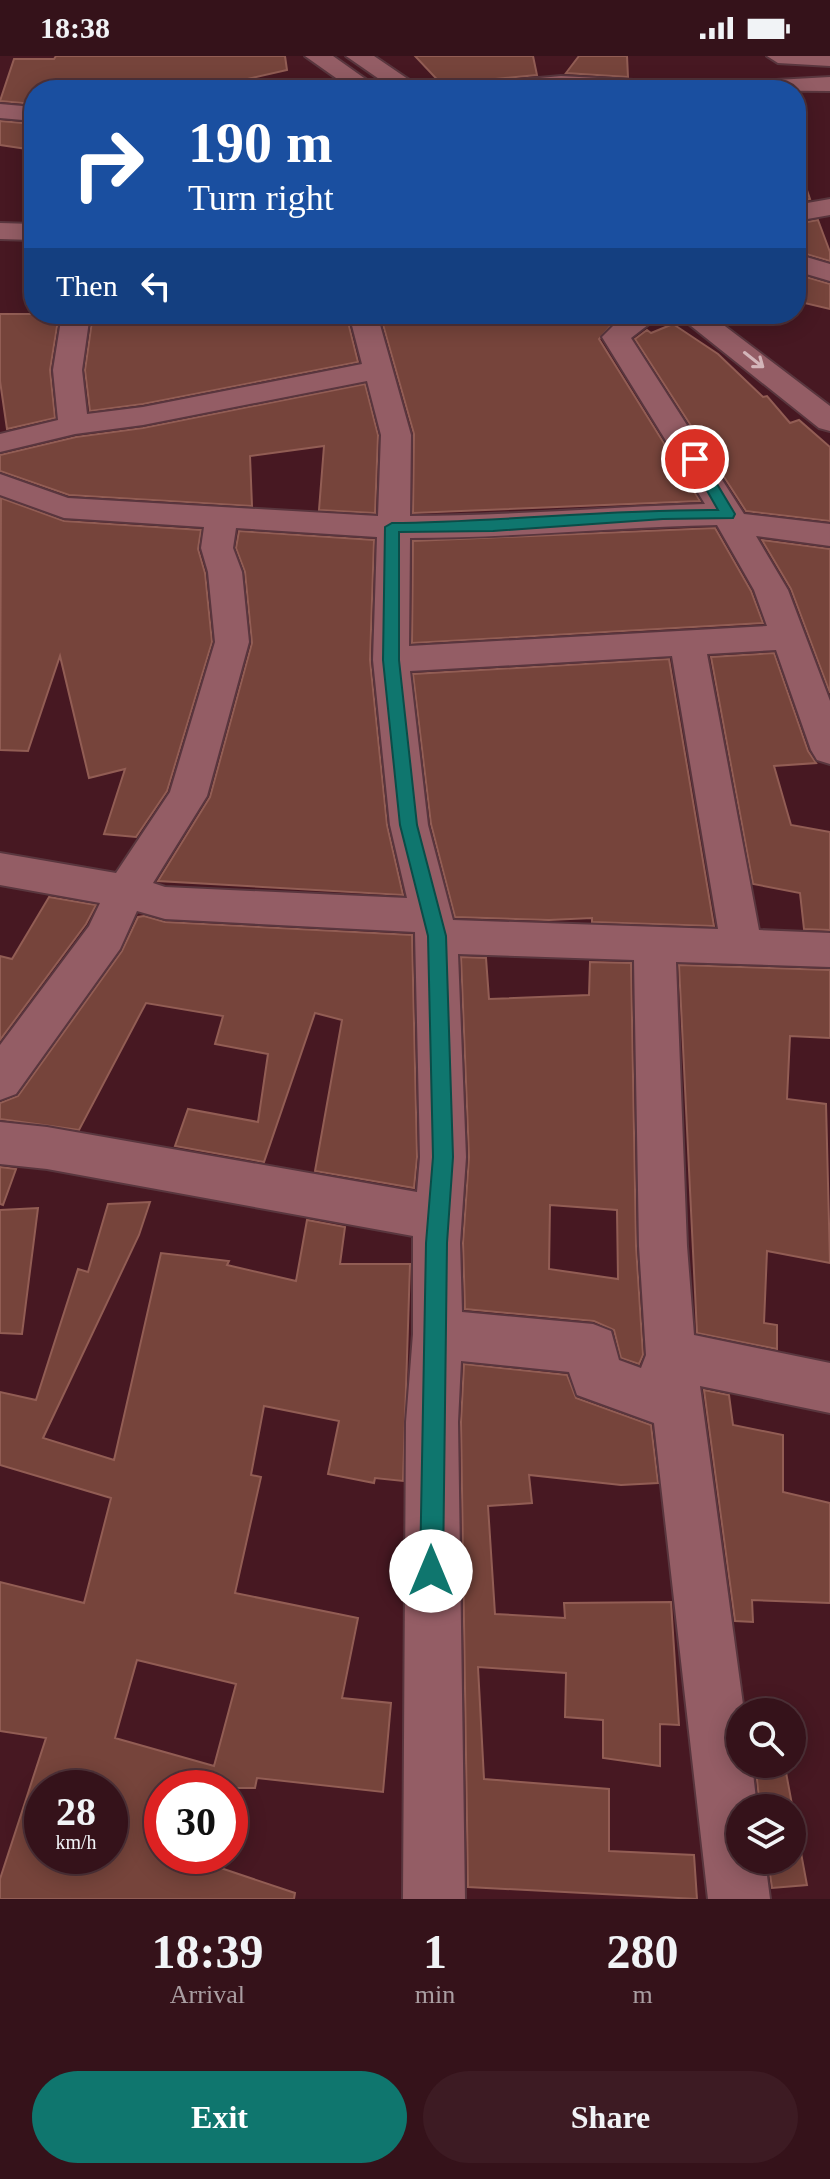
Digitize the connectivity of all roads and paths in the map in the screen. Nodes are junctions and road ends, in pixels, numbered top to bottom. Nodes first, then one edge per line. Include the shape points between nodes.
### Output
1 (317, 56) edge
2 (358, 56) edge
3 (778, 56) edge
4 (830, 59) edge
5 (354, 80) edge
6 (396, 80) edge
7 (806, 83) edge
8 (830, 84) edge
9 (0, 111) edge
10 (24, 113) edge
11 (806, 195) edge
12 (830, 196) edge
13 (830, 207) edge
14 (806, 211) edge
15 (0, 231) edge
16 (24, 232) edge
17 (806, 265) edge
18 (830, 273) edge
19 (74, 324) edge
20 (366, 324) edge
21 (630, 324) edge
22 (704, 324) edge
23 (749, 324) edge
24 (377, 370) junction
25 (830, 385) edge
26 (830, 421) edge
27 (75, 425) junction
28 (0, 443) edge
29 (0, 484) edge
30 (221, 518) junction
31 (731, 518) junction
32 (392, 527) junction
33 (830, 535) edge
34 (786, 637) junction
35 (687, 642) junction
36 (391, 660) junction
37 (830, 750) edge
38 (0, 869) edge
39 (126, 891) junction
40 (434, 926) junction
41 (654, 942) junction
42 (742, 947) junction
43 (830, 950) edge
44 (0, 1080) edge
45 (0, 1143) edge
46 (438, 1218) junction
47 (438, 1334) junction
48 (671, 1355) junction
49 (830, 1388) edge
50 (434, 1899) edge
51 (739, 1899) edge

1 - 5 street
2 - 6 street
3 - 4 street
7 - 8 street
9 - 10 street
11 - 12 street
13 - 14 street
15 - 16 street
17 - 18 street
19 - 27 street via 66,368
20 - 24 street
21 - 31 street via 616,337
22 -> 26 street
23 - 25 street
24 - 27 street
24 - 32 street via 396,435
27 - 28 street
29 - 30 street via 64,508
30 - 32 street
30 - 39 street via 217,548 225,572 232,642 188,796
31 - 32 street via 651,515 493,527
31 - 33 street
31 - 34 street via 771,590
32 - 36 street
34 - 35 street
34 - 37 street
35 - 36 street
35 - 42 street
36 - 40 street via 409,825
38 - 39 street
39 - 40 street via 165,903
39 - 44 street via 105,937
40 - 41 street
40 - 46 street via 443,1157
41 - 42 street
41 - 48 street
42 - 43 street
45 - 46 street
46 - 47 street
47 - 48 street via 593,1349 595,1377 654,1398
47 - 50 street via 432,1422
48 - 49 street
48 - 51 street

